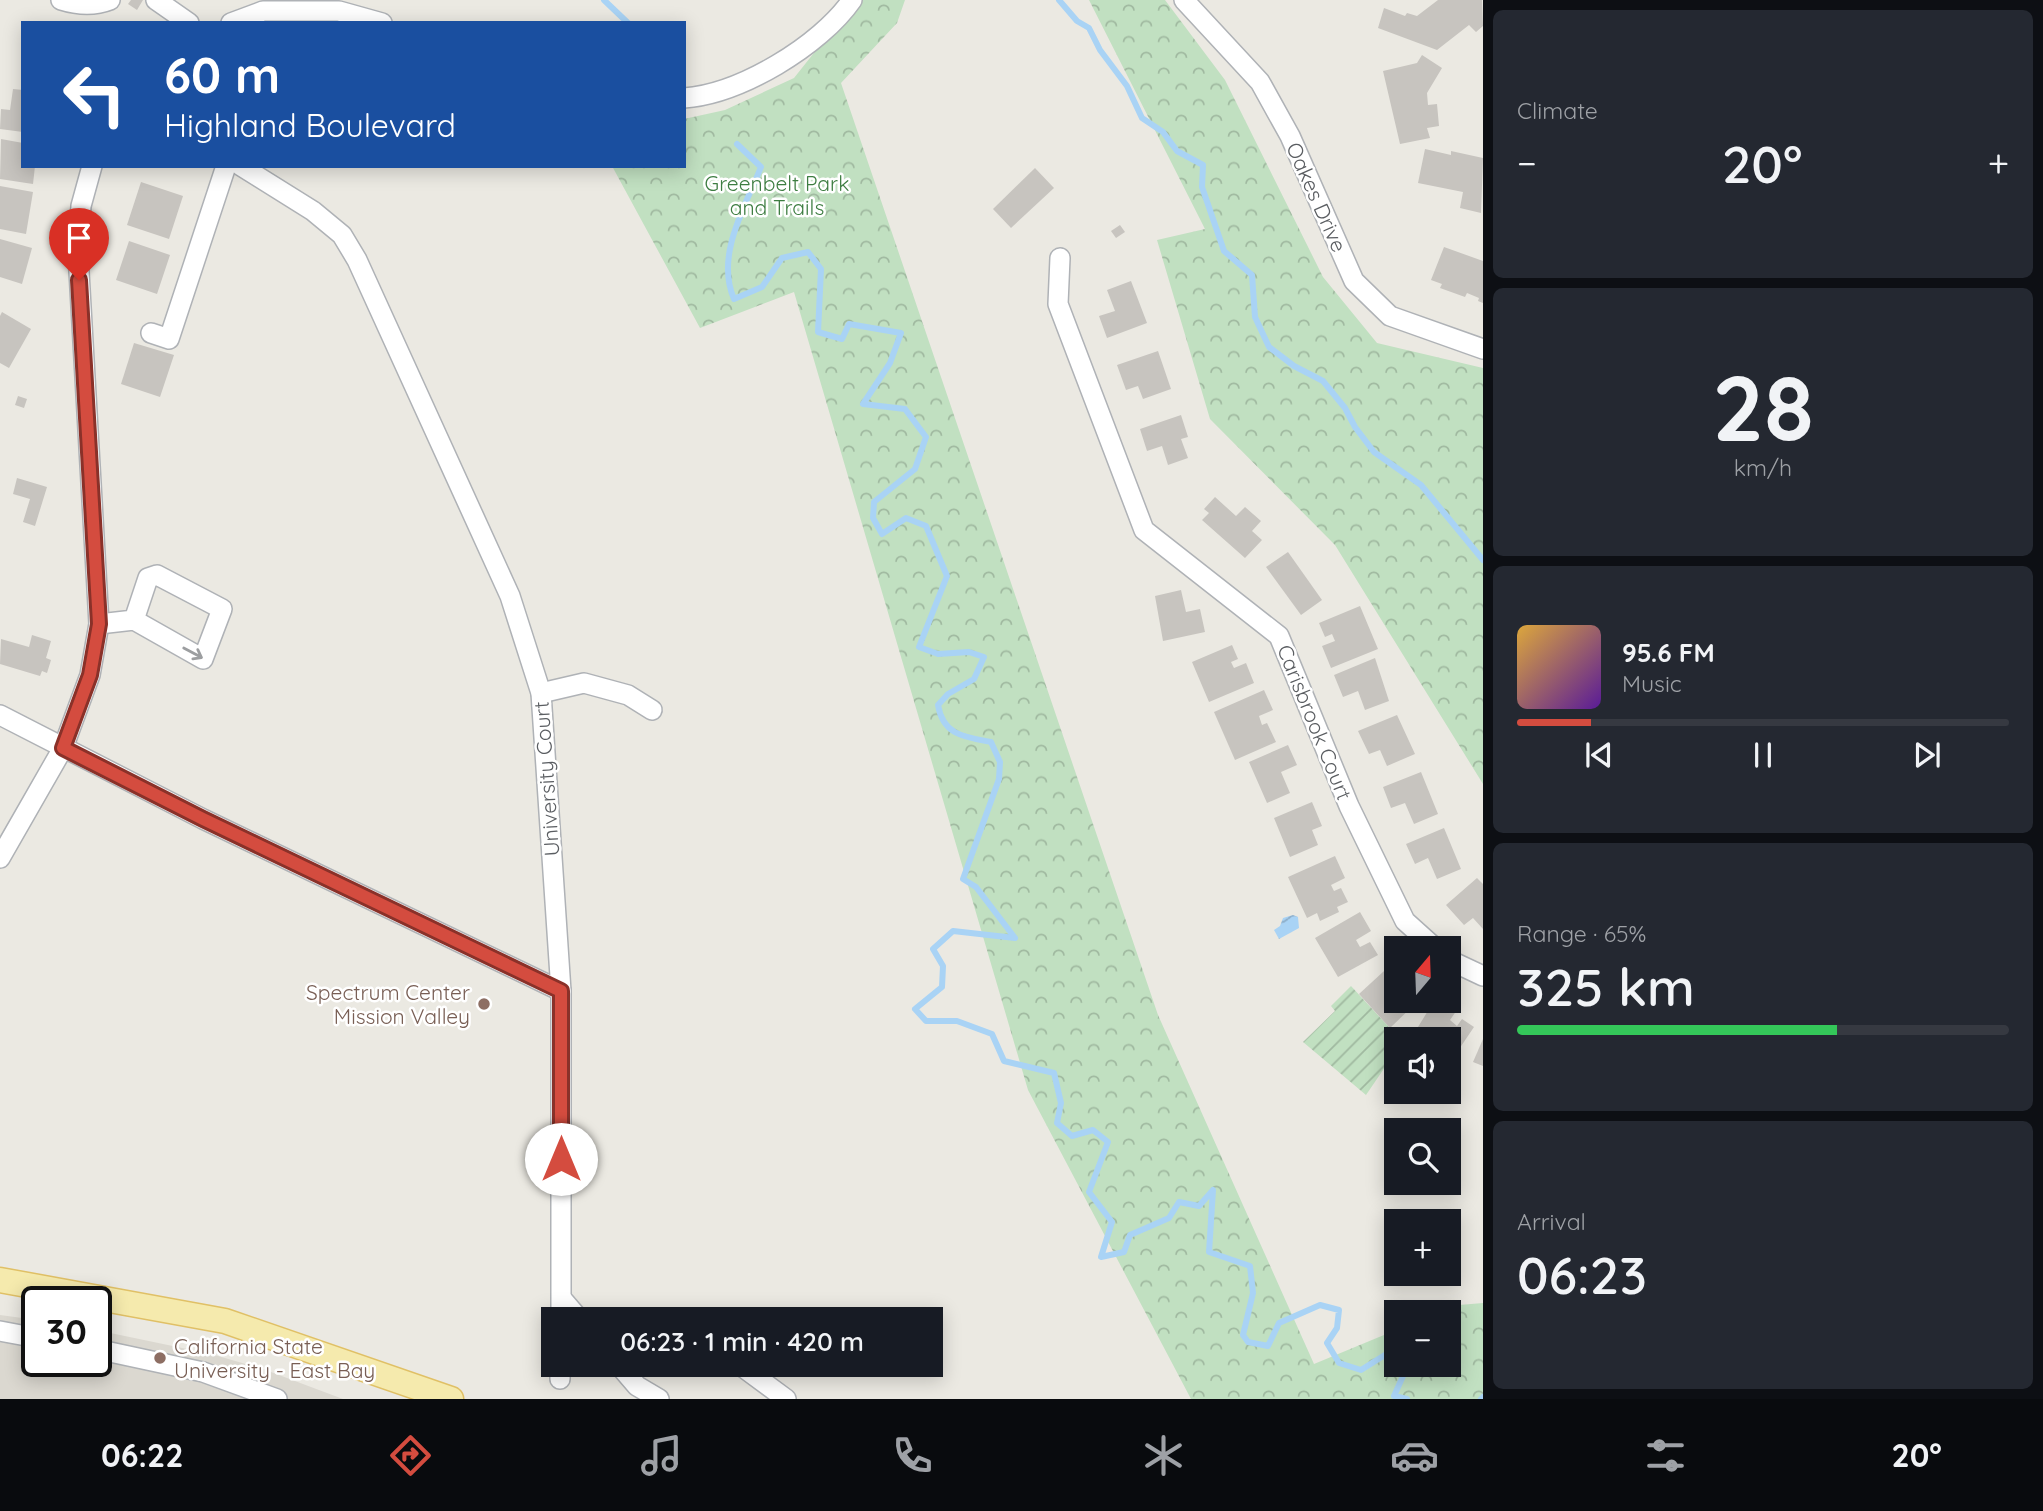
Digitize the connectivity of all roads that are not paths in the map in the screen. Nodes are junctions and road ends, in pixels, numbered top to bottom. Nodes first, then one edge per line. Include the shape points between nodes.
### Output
1 (61, 0) edge
2 (110, 0) edge
3 (156, 0) edge
4 (852, 0) edge
5 (1184, 0) edge
6 (186, 21) edge
7 (236, 21) edge
8 (375, 21) edge
9 (686, 98) edge
10 (91, 168) edge
11 (225, 168) edge
12 (244, 168) edge
13 (1060, 258) dead end
14 (151, 333) dead end
15 (1483, 349) edge
16 (134, 620) junction
17 (99, 624) junction
18 (541, 693) junction
19 (652, 710) dead end
20 (0, 715) edge
21 (63, 748) junction
22 (0, 858) edge
23 (1422, 936) edge
24 (1461, 966) edge
25 (1483, 976) edge
26 (561, 991) junction
27 (0, 1280) edge
28 (562, 1299) junction
29 (562, 1307) edge
30 (569, 1307) edge
31 (0, 1331) edge
32 (21, 1335) edge
33 (112, 1352) edge
34 (629, 1377) edge
35 (756, 1377) edge
36 (277, 1399) edge
37 (451, 1399) edge
38 (659, 1399) edge
39 (786, 1399) edge

1 - 2 street via 75,4
3 - 6 street
4 - 9 street via 784,61 735,87
5 - 15 street, Oakes Drive via 1260,82 1290,136 1354,281 1390,316
7 - 8 street via 263,11 339,11
10 - 17 street via 81,206 78,254
11 - 14 street via 169,339
12 - 18 street, University Court via 313,211 342,235 358,260 510,596
13 - 23 street, Carisbrook Court via 1058,304 1144,530 1279,636 1349,806 1405,921
16 -> 16 street via 203,659 222,609 157,575 148,578
16 - 17 street
17 - 21 street via 90,675
18 - 19 street via 584,683 628,695
18 - 26 street, University Court
20 - 21 street
21 - 22 street
21 - 26 street
24 - 25 street
26 - 28 street, University Court
27 - 37 main road via 225,1321
28 - 29 street, University Court
28 - 30 street
31 - 32 street
33 - 36 street via 203,1372
34 - 38 street
35 - 39 street

